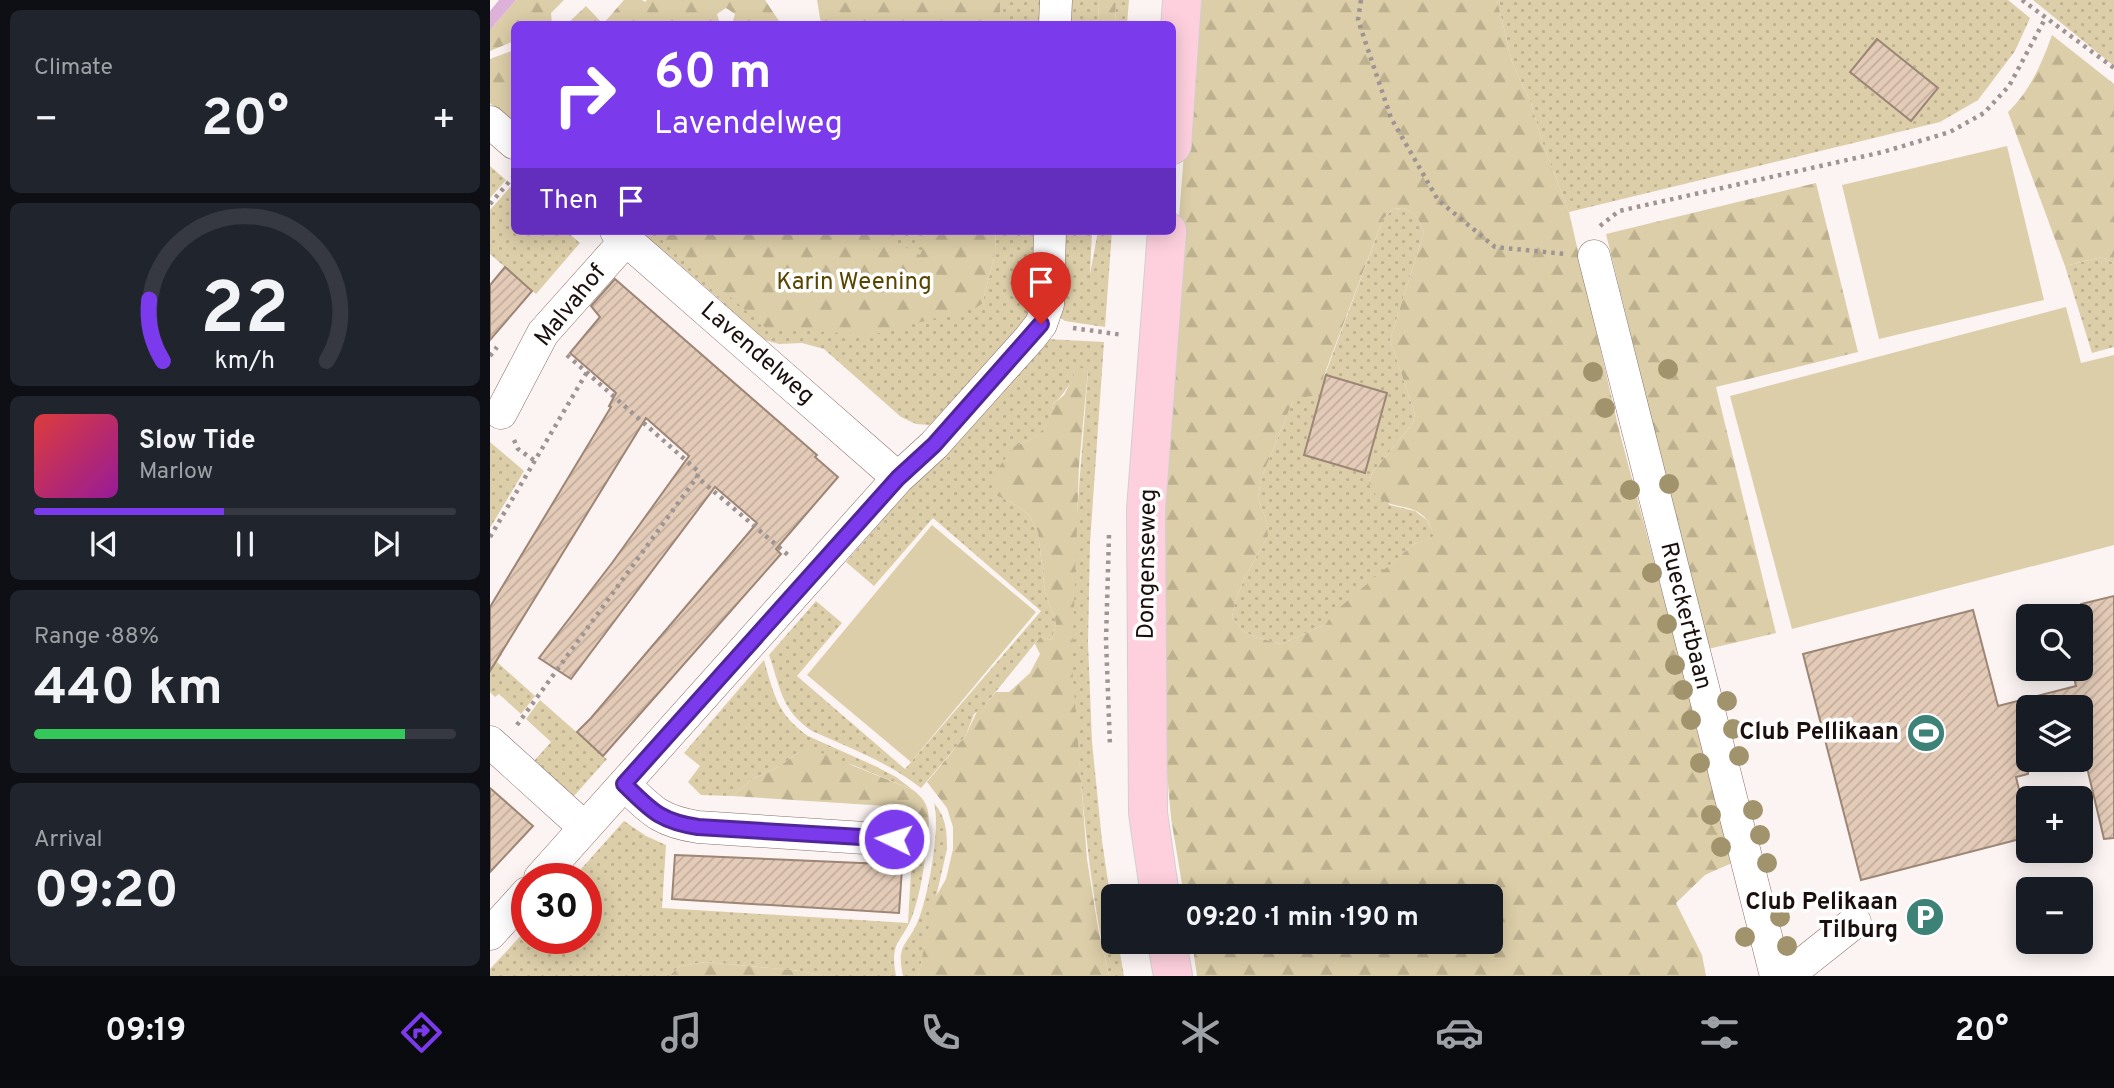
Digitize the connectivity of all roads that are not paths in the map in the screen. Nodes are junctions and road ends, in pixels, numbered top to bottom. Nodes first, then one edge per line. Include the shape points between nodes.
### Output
1 (1056, 0) edge
2 (1182, 0) edge
3 (1055, 21) edge
4 (1176, 87) edge
5 (490, 122) edge
6 (511, 140) edge
7 (621, 235) edge
8 (1050, 235) edge
9 (1167, 235) edge
10 (1594, 256) road end
11 (501, 413) dead end
12 (898, 478) junction
13 (495, 746) edge
14 (624, 784) junction
15 (585, 828) junction
16 (894, 839) dead end
17 (554, 863) edge
18 (1158, 884) edge
19 (511, 911) edge
20 (1856, 922) dead end
21 (490, 934) edge
22 (1169, 954) edge
23 (1172, 976) edge
24 (1776, 976) edge
25 (1787, 976) edge

1 - 3 street
2 - 4 main road
5 - 6 street
7 - 11 street, Malvahof via 543,333
7 - 12 street, Lavendelweg
8 - 12 street via 1048,304 1041,324 934,445
9 - 18 main road, Dongenseweg via 1146,510 1148,813
10 - 24 street, Rueckertbaan
12 - 14 street
13 - 15 street
14 - 15 street
14 - 16 street via 673,823
15 - 17 street
19 - 21 street
20 - 25 street
22 - 23 main road

